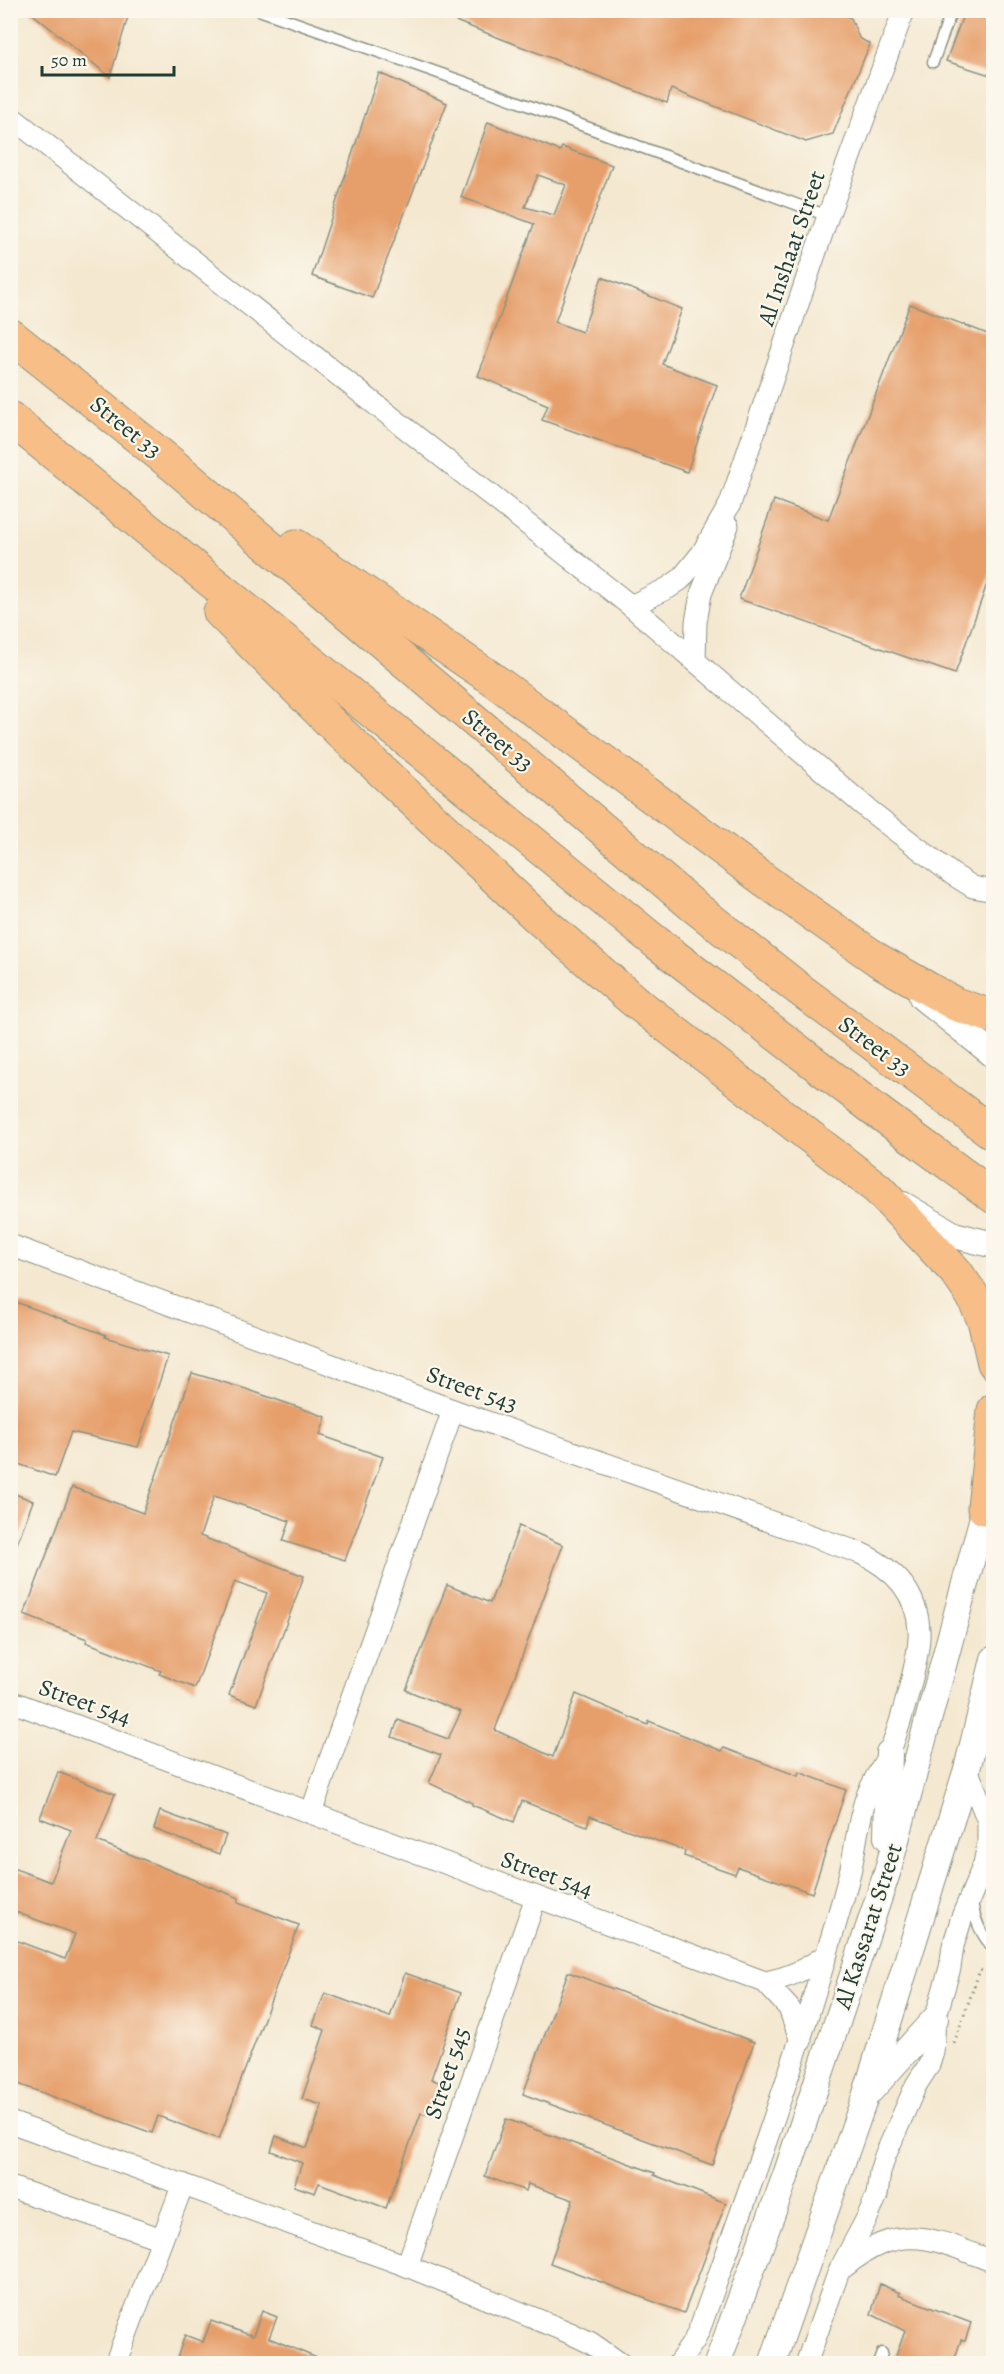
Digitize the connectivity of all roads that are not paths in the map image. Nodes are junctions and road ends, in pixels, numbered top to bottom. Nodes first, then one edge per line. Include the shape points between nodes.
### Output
1 (259, 10) edge
2 (904, 10) edge
3 (952, 10) edge
4 (933, 62) dead end
5 (10, 116) edge
6 (828, 216) junction
7 (10, 335) edge
8 (10, 418) edge
9 (173, 465) junction
10 (730, 504) junction
11 (126, 513) junction
12 (631, 606) junction
13 (695, 661) junction
14 (993, 891) edge
15 (878, 960) junction
16 (993, 1017) edge
17 (993, 1055) edge
18 (993, 1134) edge
19 (878, 1188) junction
20 (993, 1197) edge
21 (10, 1245) edge
22 (993, 1245) edge
23 (993, 1363) edge
24 (453, 1410) junction
25 (993, 1410) edge
26 (989, 1494) edge
27 (908, 1591) joint
28 (993, 1659) edge
29 (10, 1701) edge
30 (889, 1753) junction
31 (967, 1769) junction
32 (311, 1813) junction
33 (991, 1840) edge
34 (887, 1873) junction
35 (971, 1894) junction
36 (536, 1897) junction
37 (993, 1949) edge
38 (827, 1954) junction
39 (765, 1982) junction
40 (935, 2019) junction
41 (801, 2041) junction
42 (865, 2097) junction
43 (10, 2122) edge
44 (183, 2184) junction
45 (10, 2187) edge
46 (162, 2239) junction
47 (993, 2262) edge
48 (407, 2266) junction
49 (839, 2271) junction
50 (115, 2364) edge
51 (621, 2364) edge
52 (678, 2364) edge
53 (717, 2364) edge
54 (772, 2364) edge
55 (806, 2364) edge

1 - 6 lane
2 - 6 street, Al Inshaat Street
3 - 4 lane
5 - 12 street
6 - 10 street, Al Inshaat Street
7 - 9 highway, Street 33
8 - 11 highway
9 - 15 highway via 491,678
9 - 18 highway, Street 33 via 690,904
10 - 12 street, Al Inshaat Street via 687,573 668,588
10 - 13 street, Al Inshaat Street via 724,542 701,594
11 - 19 highway via 296,689 536,916 633,1000
11 - 20 highway via 657,943
12 - 13 street
13 - 14 street via 937,863 973,887
15 - 16 highway via 955,1004
15 - 17 street
19 - 22 street via 954,1235
19 - 23 highway via 956,1272 972,1295 984,1320
21 - 24 street, Street 543
24 - 27 street, Street 543 via 860,1552 879,1561
24 - 32 street
25 - 26 highway
26 - 34 street, Al Kassarat Street
27 - 30 street, Al Kassarat Street via 920,1631 918,1652
28 - 31 street, Al Kassarat Street
29 - 32 street, Street 544
30 - 34 street
30 - 38 street, Al Kassarat Street via 867,1796
31 - 33 street via 988,1821
31 - 42 street, Al Kassarat Street
32 - 36 street, Street 544
33 - 35 street
34 - 53 street, Al Kassarat Street via 786,2175
35 - 37 lane via 974,1917
35 - 40 street
36 - 39 street, Street 544
36 - 48 street, Street 545
38 - 39 street via 805,1970
38 - 41 street, Al Kassarat Street
39 - 41 street, Street 544 via 789,2008
40 - 42 street
40 - 49 street via 933,2052 885,2156 877,2195
41 - 52 street, Al Kassarat Street via 701,2325
42 - 54 street, Al Kassarat Street
43 - 44 street
44 - 46 street
44 - 48 street
45 - 46 street
46 - 50 street
47 - 49 street via 941,2242 902,2237 879,2244
48 - 51 street via 570,2332
49 - 55 street

